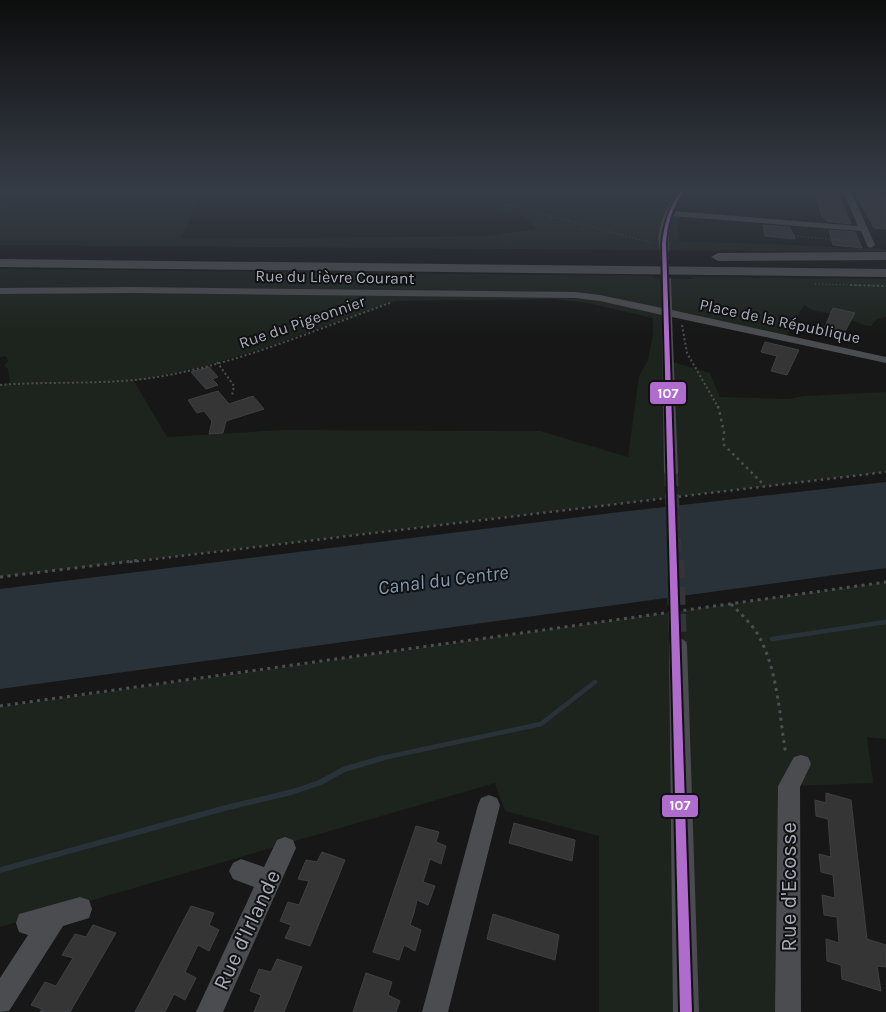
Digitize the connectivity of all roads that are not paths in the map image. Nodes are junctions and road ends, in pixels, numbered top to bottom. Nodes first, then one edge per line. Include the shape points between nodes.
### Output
1 (664, 238) edge
2 (868, 238) edge
3 (870, 244) road end
4 (664, 248) tunnel mouth
5 (647, 256) dead end
6 (677, 256) dead end
7 (707, 256) dead end
8 (886, 256) edge
9 (737, 257) junction
10 (886, 261) edge
11 (0, 262) edge
12 (886, 273) edge
13 (666, 279) tunnel mouth
14 (0, 291) edge
15 (667, 313) junction
16 (886, 360) edge
17 (671, 472) tunnel mouth
18 (678, 645) tunnel mouth
19 (801, 764) road end
20 (489, 805) dead end
21 (285, 848) dead end
22 (241, 871) dead end
23 (270, 881) junction
24 (80, 909) dead end
25 (55, 916) junction
26 (28, 923) dead end
27 (0, 1002) edge
28 (209, 1012) edge
29 (435, 1012) edge
30 (686, 1012) edge
31 (788, 1012) edge

1 - 4 street
2 - 3 street
5 - 6 highway
7 - 9 highway
8 - 9 highway
9 - 10 highway
11 - 12 highway
13 - 15 street
14 - 15 street, Rue du Lièvre Courant via 575,295
15 - 16 street, Place de la République
15 - 17 street
18 - 30 street
19 - 31 street, Rue d'Ecosse via 789,786
20 - 29 street
21 - 23 street, Rue d'Irlande
22 - 23 street
23 - 28 street, Rue d'Irlande
24 - 25 street
25 - 26 street
25 - 27 street

